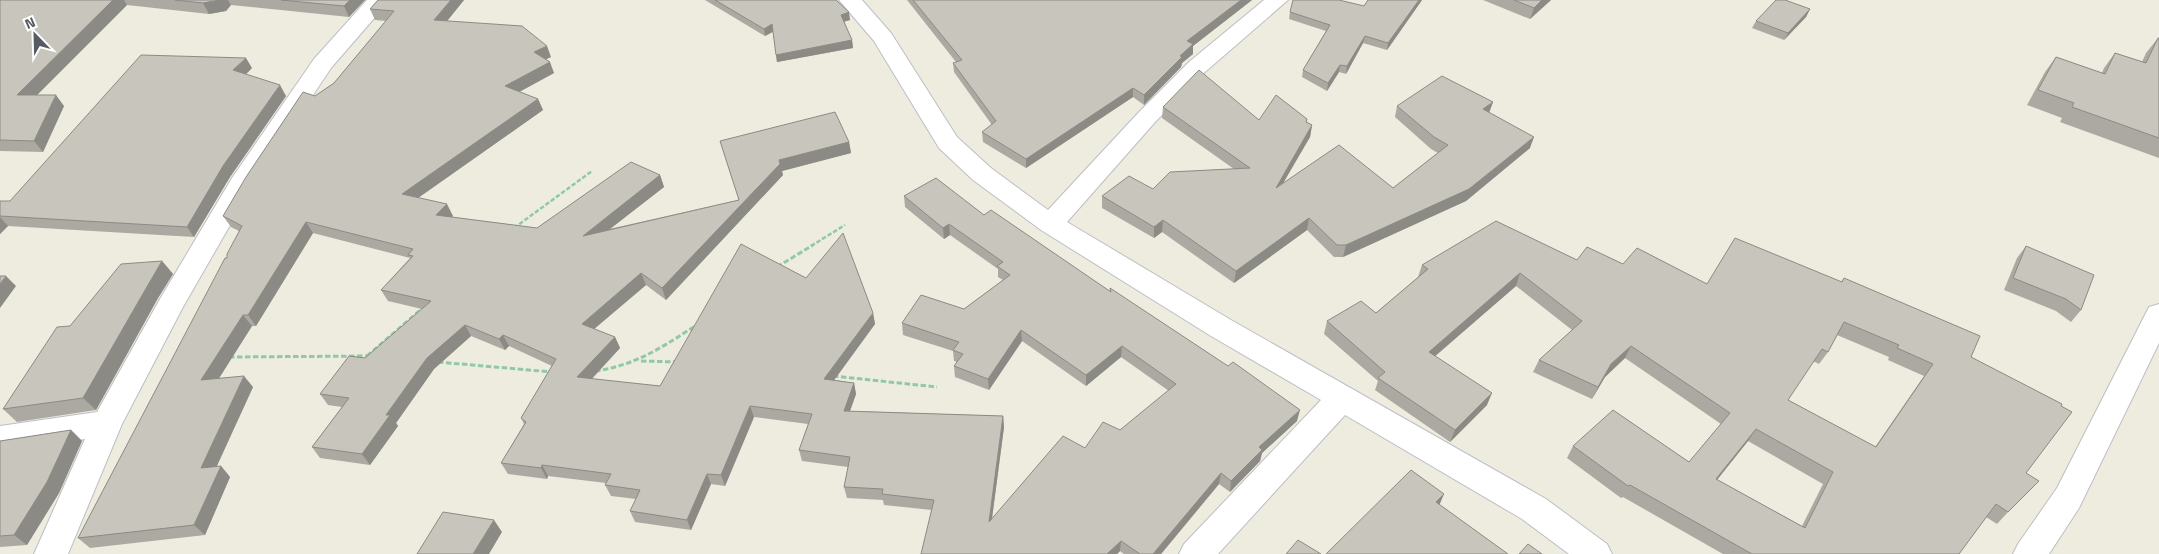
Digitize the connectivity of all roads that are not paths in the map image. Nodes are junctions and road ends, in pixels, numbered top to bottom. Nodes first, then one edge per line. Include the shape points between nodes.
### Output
1 (379, 0) edge
2 (850, 0) edge
3 (1277, 0) edge
4 (1050, 224) junction
5 (2159, 314) edge
6 (1342, 398) junction
7 (107, 423) junction
8 (0, 439) edge
9 (51, 554) edge
10 (1196, 554) edge
11 (1595, 554) edge
12 (2030, 554) edge

1 - 7 street via 322,64 241,184
2 - 4 street via 883,38 948,142 982,174
3 - 4 street via 1197,67
4 - 6 street
5 - 12 street via 2068,498
6 - 10 street
6 - 11 street via 1534,509
7 - 8 street
7 - 9 street

